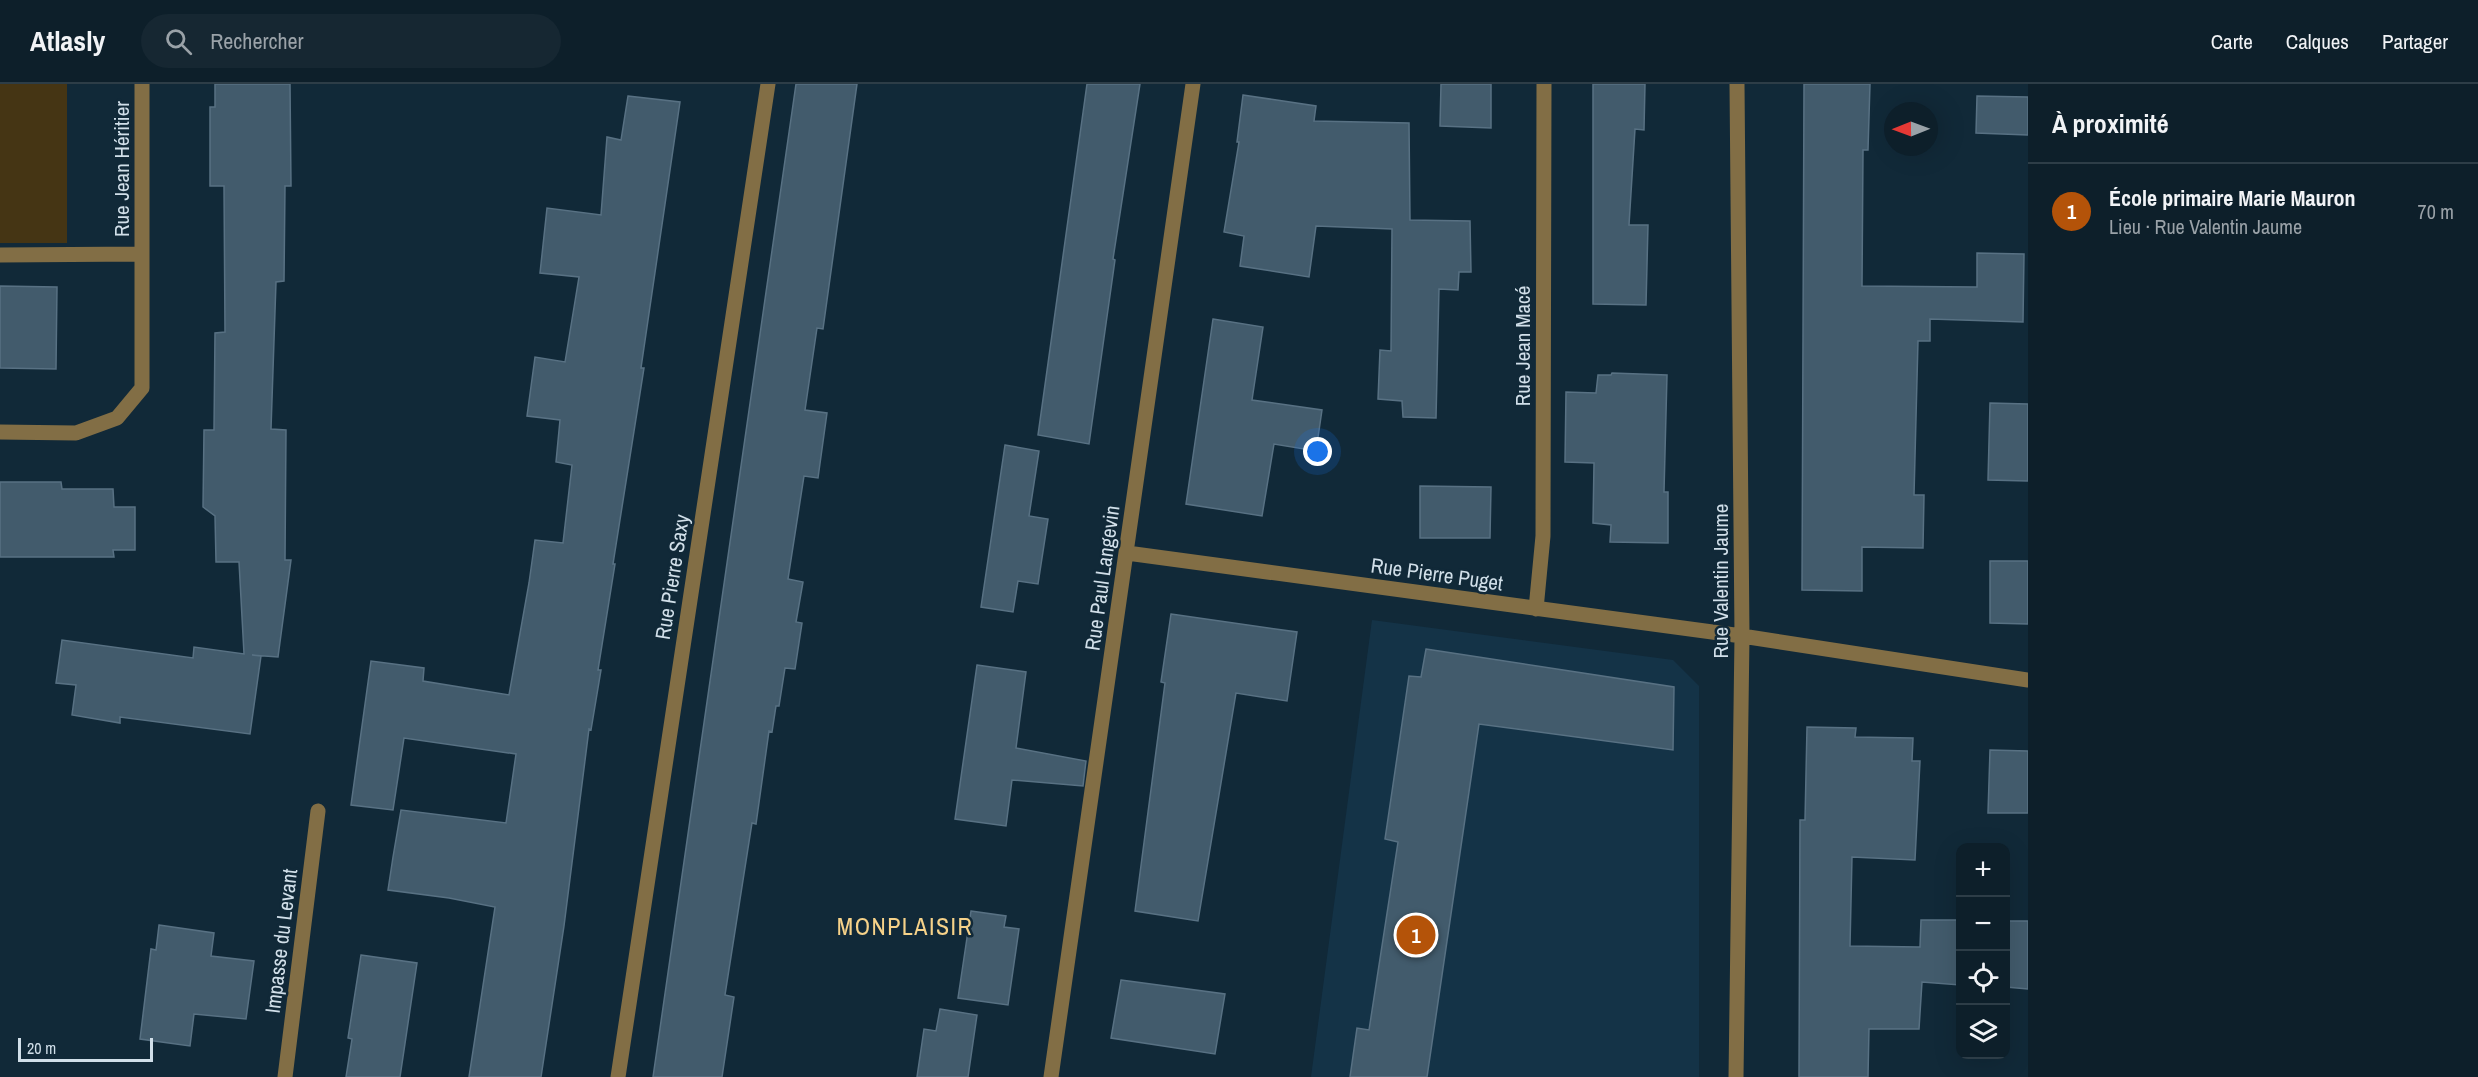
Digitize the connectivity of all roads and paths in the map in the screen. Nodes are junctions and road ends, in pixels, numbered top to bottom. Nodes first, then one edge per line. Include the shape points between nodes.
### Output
1 (142, 84) edge
2 (768, 84) edge
3 (1193, 84) edge
4 (1544, 84) edge
5 (1737, 84) edge
6 (142, 254) junction
7 (0, 255) edge
8 (0, 432) edge
9 (1127, 553) junction
10 (1536, 609) junction
11 (1742, 636) junction
12 (2028, 680) edge
13 (318, 811) dead end
14 (285, 1077) edge
15 (618, 1077) edge
16 (1051, 1077) edge
17 (1736, 1077) edge

1 - 6 street, Rue Jean Héritier
2 - 15 street, Rue Pierre Saxy
3 - 9 street, Rue Paul Langevin
4 - 10 street, Rue Jean Macé via 1543,536
5 - 11 street, Rue Valentin Jaume
6 - 7 street, Rue Jean Héritier
6 - 8 street, Rue Jean Héritier via 142,388 117,417 76,433
9 - 10 street, Rue Pierre Puget
9 - 16 street, Rue Paul Langevin
10 - 11 street, Rue Pierre Puget
11 - 12 street, Rue Pierre Puget
11 - 17 street, Rue Valentin Jaume
13 - 14 street, Impasse du Levant

